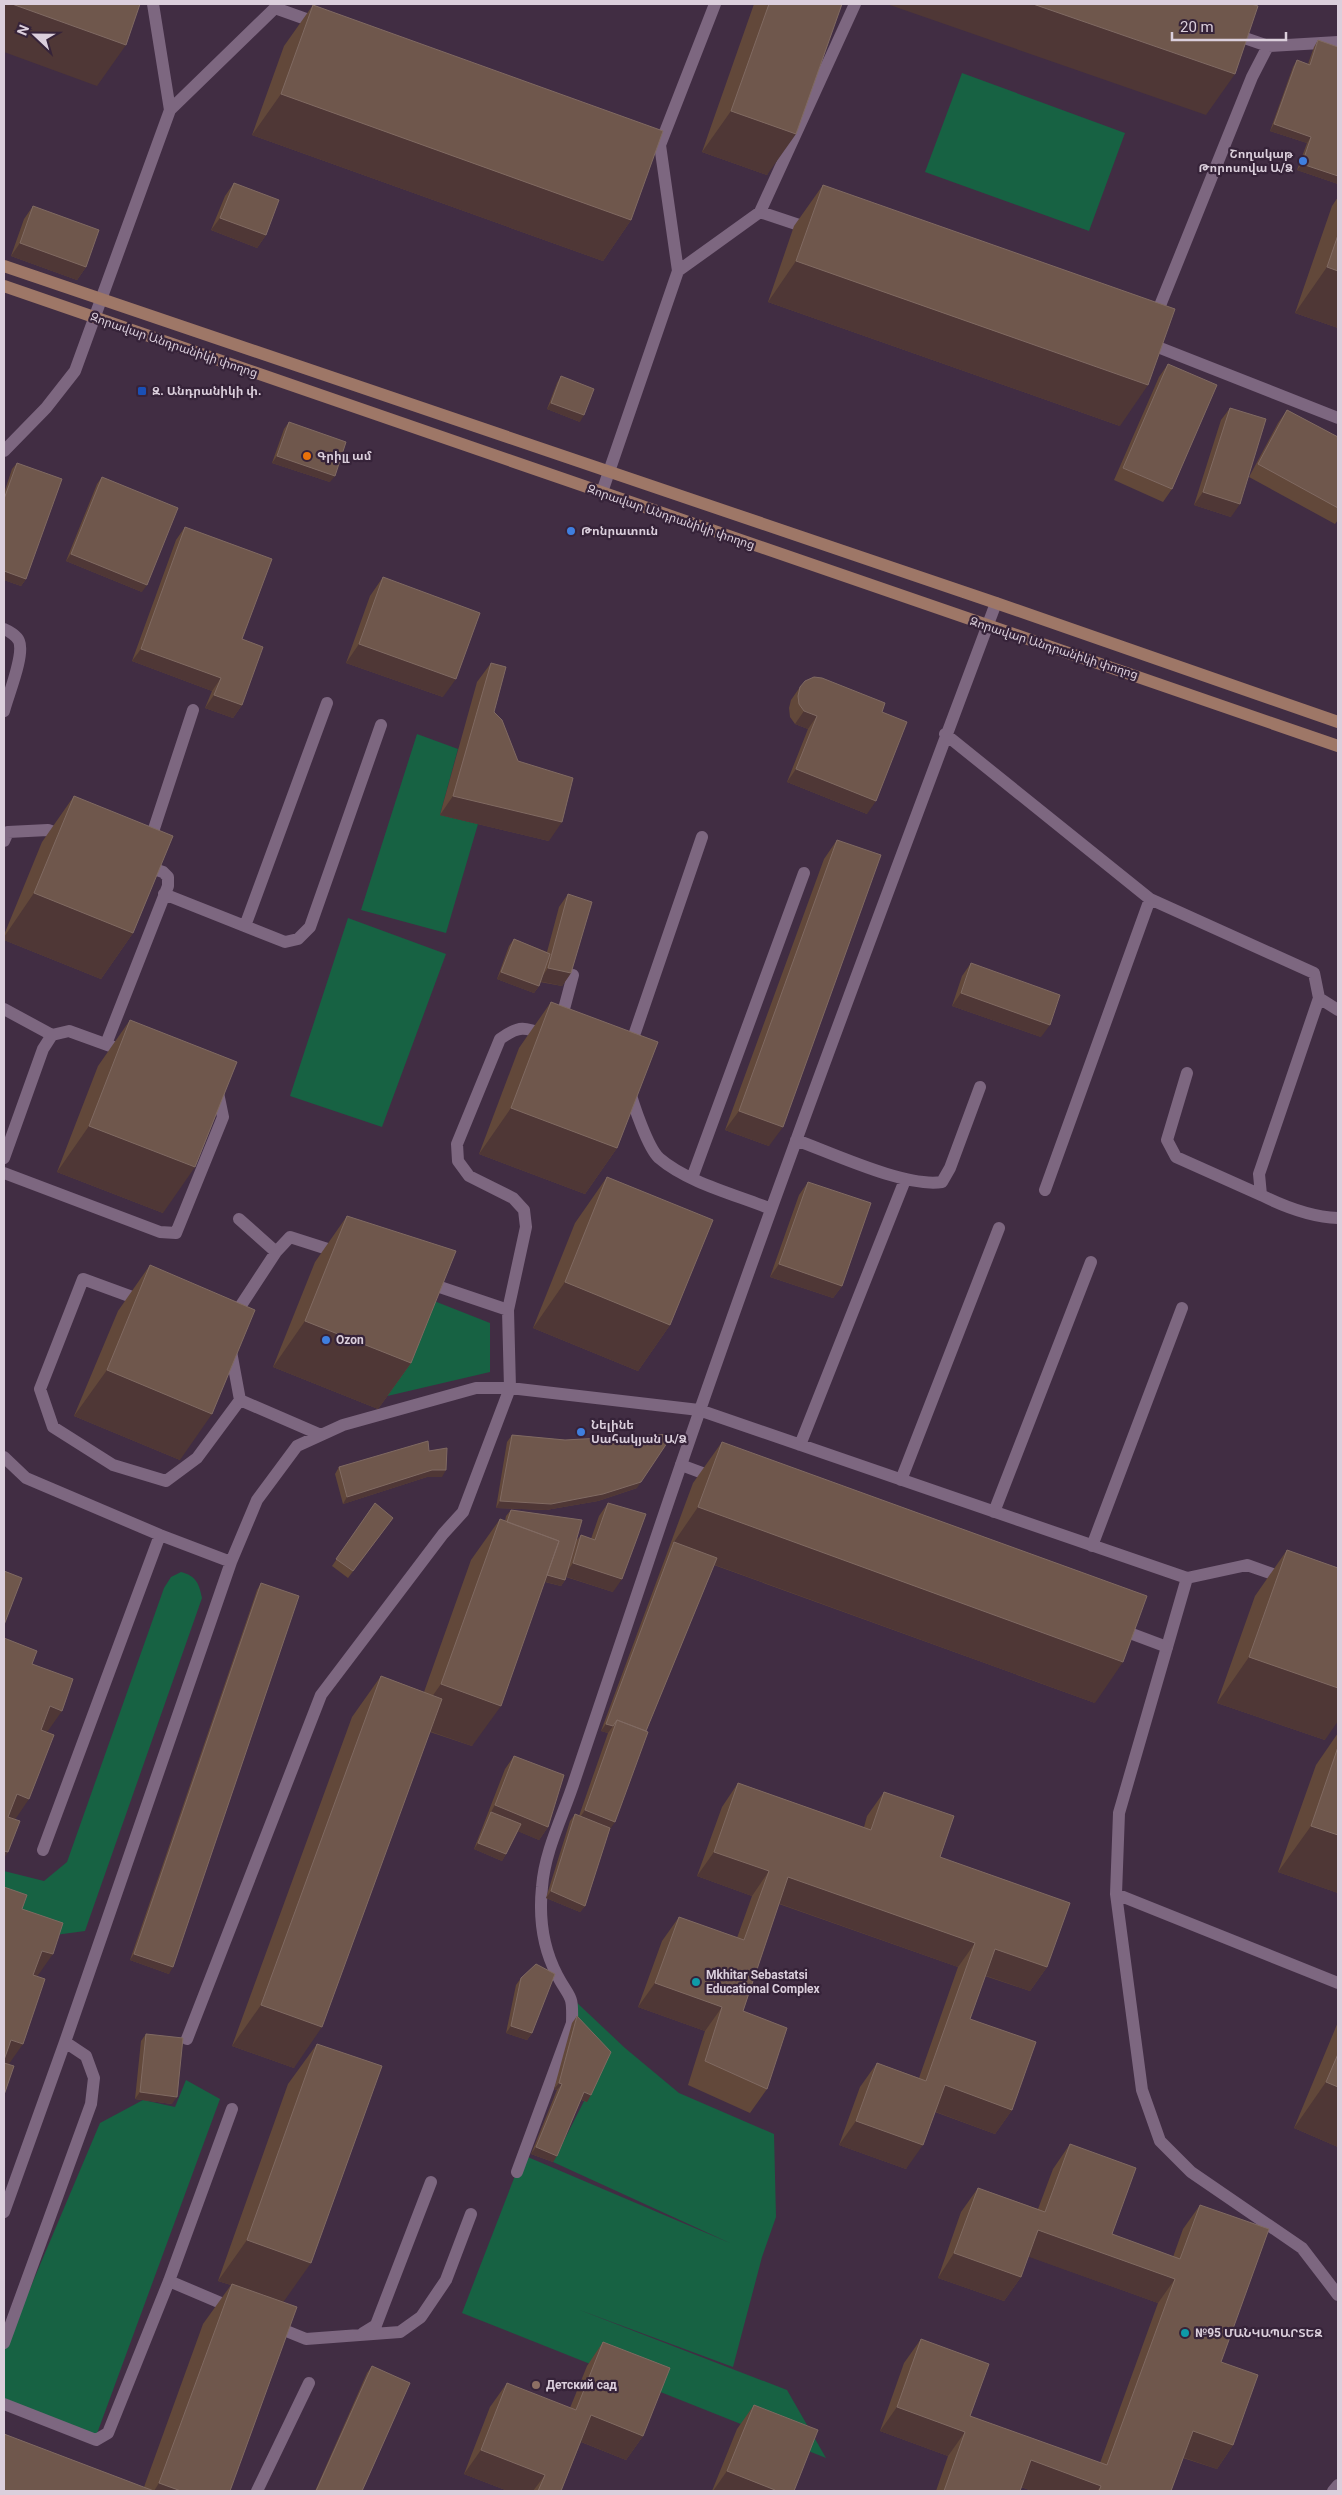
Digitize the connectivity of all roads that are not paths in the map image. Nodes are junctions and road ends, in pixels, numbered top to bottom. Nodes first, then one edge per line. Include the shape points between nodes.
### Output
1 (152, 4) edge
2 (715, 4) edge
3 (855, 4) edge
4 (276, 6) edge
5 (332, 28) edge
6 (1220, 31) edge
7 (1338, 42) edge
8 (1268, 46) junction
9 (170, 110) junction
10 (760, 212) junction
11 (826, 234) edge
12 (4, 266) edge
13 (678, 271) junction
14 (4, 286) edge
15 (100, 298) junction
16 (93, 317) junction
17 (1338, 418) edge
18 (4, 451) edge
19 (608, 471) junction
20 (602, 492) junction
21 (996, 603) junction
22 (988, 626) junction
23 (4, 629) edge
24 (327, 703) dead end
25 (193, 710) dead end
26 (4, 711) edge
27 (1338, 722) edge
28 (381, 725) dead end
29 (945, 734) junction
30 (1338, 746) edge
31 (702, 837) dead end
32 (73, 840) edge
33 (4, 841) edge
34 (804, 873) dead end
35 (164, 894) junction
36 (1150, 899) junction
37 (245, 926) junction
38 (573, 975) edge
39 (1319, 998) junction
40 (4, 1009) edge
41 (1338, 1010) edge
42 (52, 1035) junction
43 (106, 1044) junction
44 (143, 1058) edge
45 (1187, 1073) dead end
46 (208, 1083) edge
47 (980, 1087) dead end
48 (796, 1140) junction
49 (4, 1158) edge
50 (4, 1173) edge
51 (692, 1178) junction
52 (905, 1180) junction
53 (1044, 1190) dead end
54 (1261, 1195) junction
55 (771, 1209) junction
56 (1338, 1218) edge
57 (239, 1219) dead end
58 (999, 1228) dead end
59 (276, 1252) junction
60 (354, 1258) edge
61 (1090, 1262) dead end
62 (408, 1277) edge
63 (154, 1305) edge
64 (1182, 1308) dead end
65 (508, 1310) junction
66 (510, 1388) junction
67 (240, 1400) junction
68 (699, 1410) junction
69 (321, 1435) junction
70 (800, 1445) junction
71 (4, 1457) edge
72 (681, 1465) junction
73 (4, 1470) edge
74 (26, 1478) junction
75 (901, 1480) junction
76 (727, 1483) edge
77 (994, 1512) junction
78 (160, 1536) junction
79 (1092, 1546) junction
80 (230, 1562) junction
81 (1187, 1578) junction
82 (1302, 1584) edge
83 (1110, 1626) edge
84 (1166, 1647) junction
85 (43, 1850) dead end
86 (1116, 1894) junction
87 (1338, 1982) edge
88 (187, 2039) dead end
89 (65, 2042) junction
90 (232, 2109) dead end
91 (517, 2172) dead end
92 (430, 2182) dead end
93 (4, 2212) edge
94 (472, 2214) dead end
95 (169, 2281) junction
96 (1338, 2294) edge
97 (361, 2335) junction
98 (4, 2343) edge
99 (309, 2383) dead end
100 (4, 2404) edge
101 (1338, 2486) edge
102 (257, 2491) edge
103 (1333, 2491) edge

1 - 9 street
2 - 13 street via 655,143
3 - 10 street
4 - 5 street
4 - 9 street
6 - 8 street
7 - 8 street
8 - 17 street via 1140,340
9 - 15 street
10 - 11 street
10 - 13 street
12 - 15 main road, Զորավար Անդրանիկի փողոց
13 - 19 street
14 - 16 main road, Զորավար Անդրանիկի փողոց
15 - 16 street
15 - 19 main road, Զորավար Անդրանիկի փողոց
16 - 18 street via 75,371 46,408
16 - 20 main road, Զորավար Անդրանիկի փողոց
19 - 20 street
19 - 21 main road, Զորավար Անդրանիկի փողոց
20 - 22 main road, Զորավար Անդրանիկի փողոց
21 - 22 street
21 - 27 main road, Զորավար Անդրանիկի փողոց
22 - 29 street
22 - 30 main road, Զորավար Անդրանիկի փողոց
23 - 26 street via 19,641 20,654
24 - 37 street
25 - 35 street via 138,864 163,872 168,877
28 - 37 street via 310,926 298,939 285,942
29 - 36 street
29 - 48 street
31 - 51 street via 625,1069 635,1112 658,1158
32 - 33 street via 48,830 8,832
34 - 51 street
35 - 37 street
35 - 43 street
36 - 39 street via 1314,973
36 - 53 street
38 - 65 street via 555,1038 525,1028 513,1029 500,1039 458,1144 458,1161 469,1176 514,1198 524,1210 526,1227
39 - 41 street
39 - 54 street via 1259,1174
40 - 42 street
42 - 43 street via 69,1031
42 - 49 street via 43,1049
43 - 44 street
45 - 54 street via 1166,1140 1176,1157
46 - 50 street via 217,1087 223,1117 176,1233 160,1232
47 - 52 street via 942,1182 930,1184
48 - 52 street
48 - 55 street
51 - 55 street
52 - 70 street
54 - 56 street via 1303,1212
55 - 68 street
57 - 59 street
58 - 75 street
59 - 60 street via 290,1237
59 - 67 street via 226,1328
61 - 77 street
62 - 65 street
63 - 67 street via 83,1279 40,1389 53,1427 113,1465 166,1481 197,1458
64 - 79 street
65 - 66 street
66 - 68 street
66 - 69 street via 476,1388 343,1425
66 - 88 street via 463,1512 321,1696
67 - 69 street
68 - 70 street
68 - 72 street
69 - 80 street via 297,1446 257,1500
70 - 75 street
71 - 74 street
72 - 76 street
72 - 91 street via 550,1848 542,1884 541,1924 556,1973 573,1999 572,2023
73 - 74 street
74 - 78 street
75 - 77 street
77 - 79 street
78 - 80 street
78 - 85 street
79 - 81 street
80 - 89 street
81 - 82 street via 1247,1565
81 - 84 street
83 - 84 street
84 - 86 street via 1119,1813
86 - 87 street
86 - 96 street via 1142,2090 1160,2141 1191,2172 1302,2248
89 - 93 street
89 - 98 street via 86,2056 94,2078 91,2104
90 - 95 street
92 - 97 street via 376,2325
94 - 97 street via 446,2280 421,2317 400,2332
95 - 97 street via 306,2339
95 - 100 street via 108,2432 96,2440
99 - 102 street
101 - 103 street

